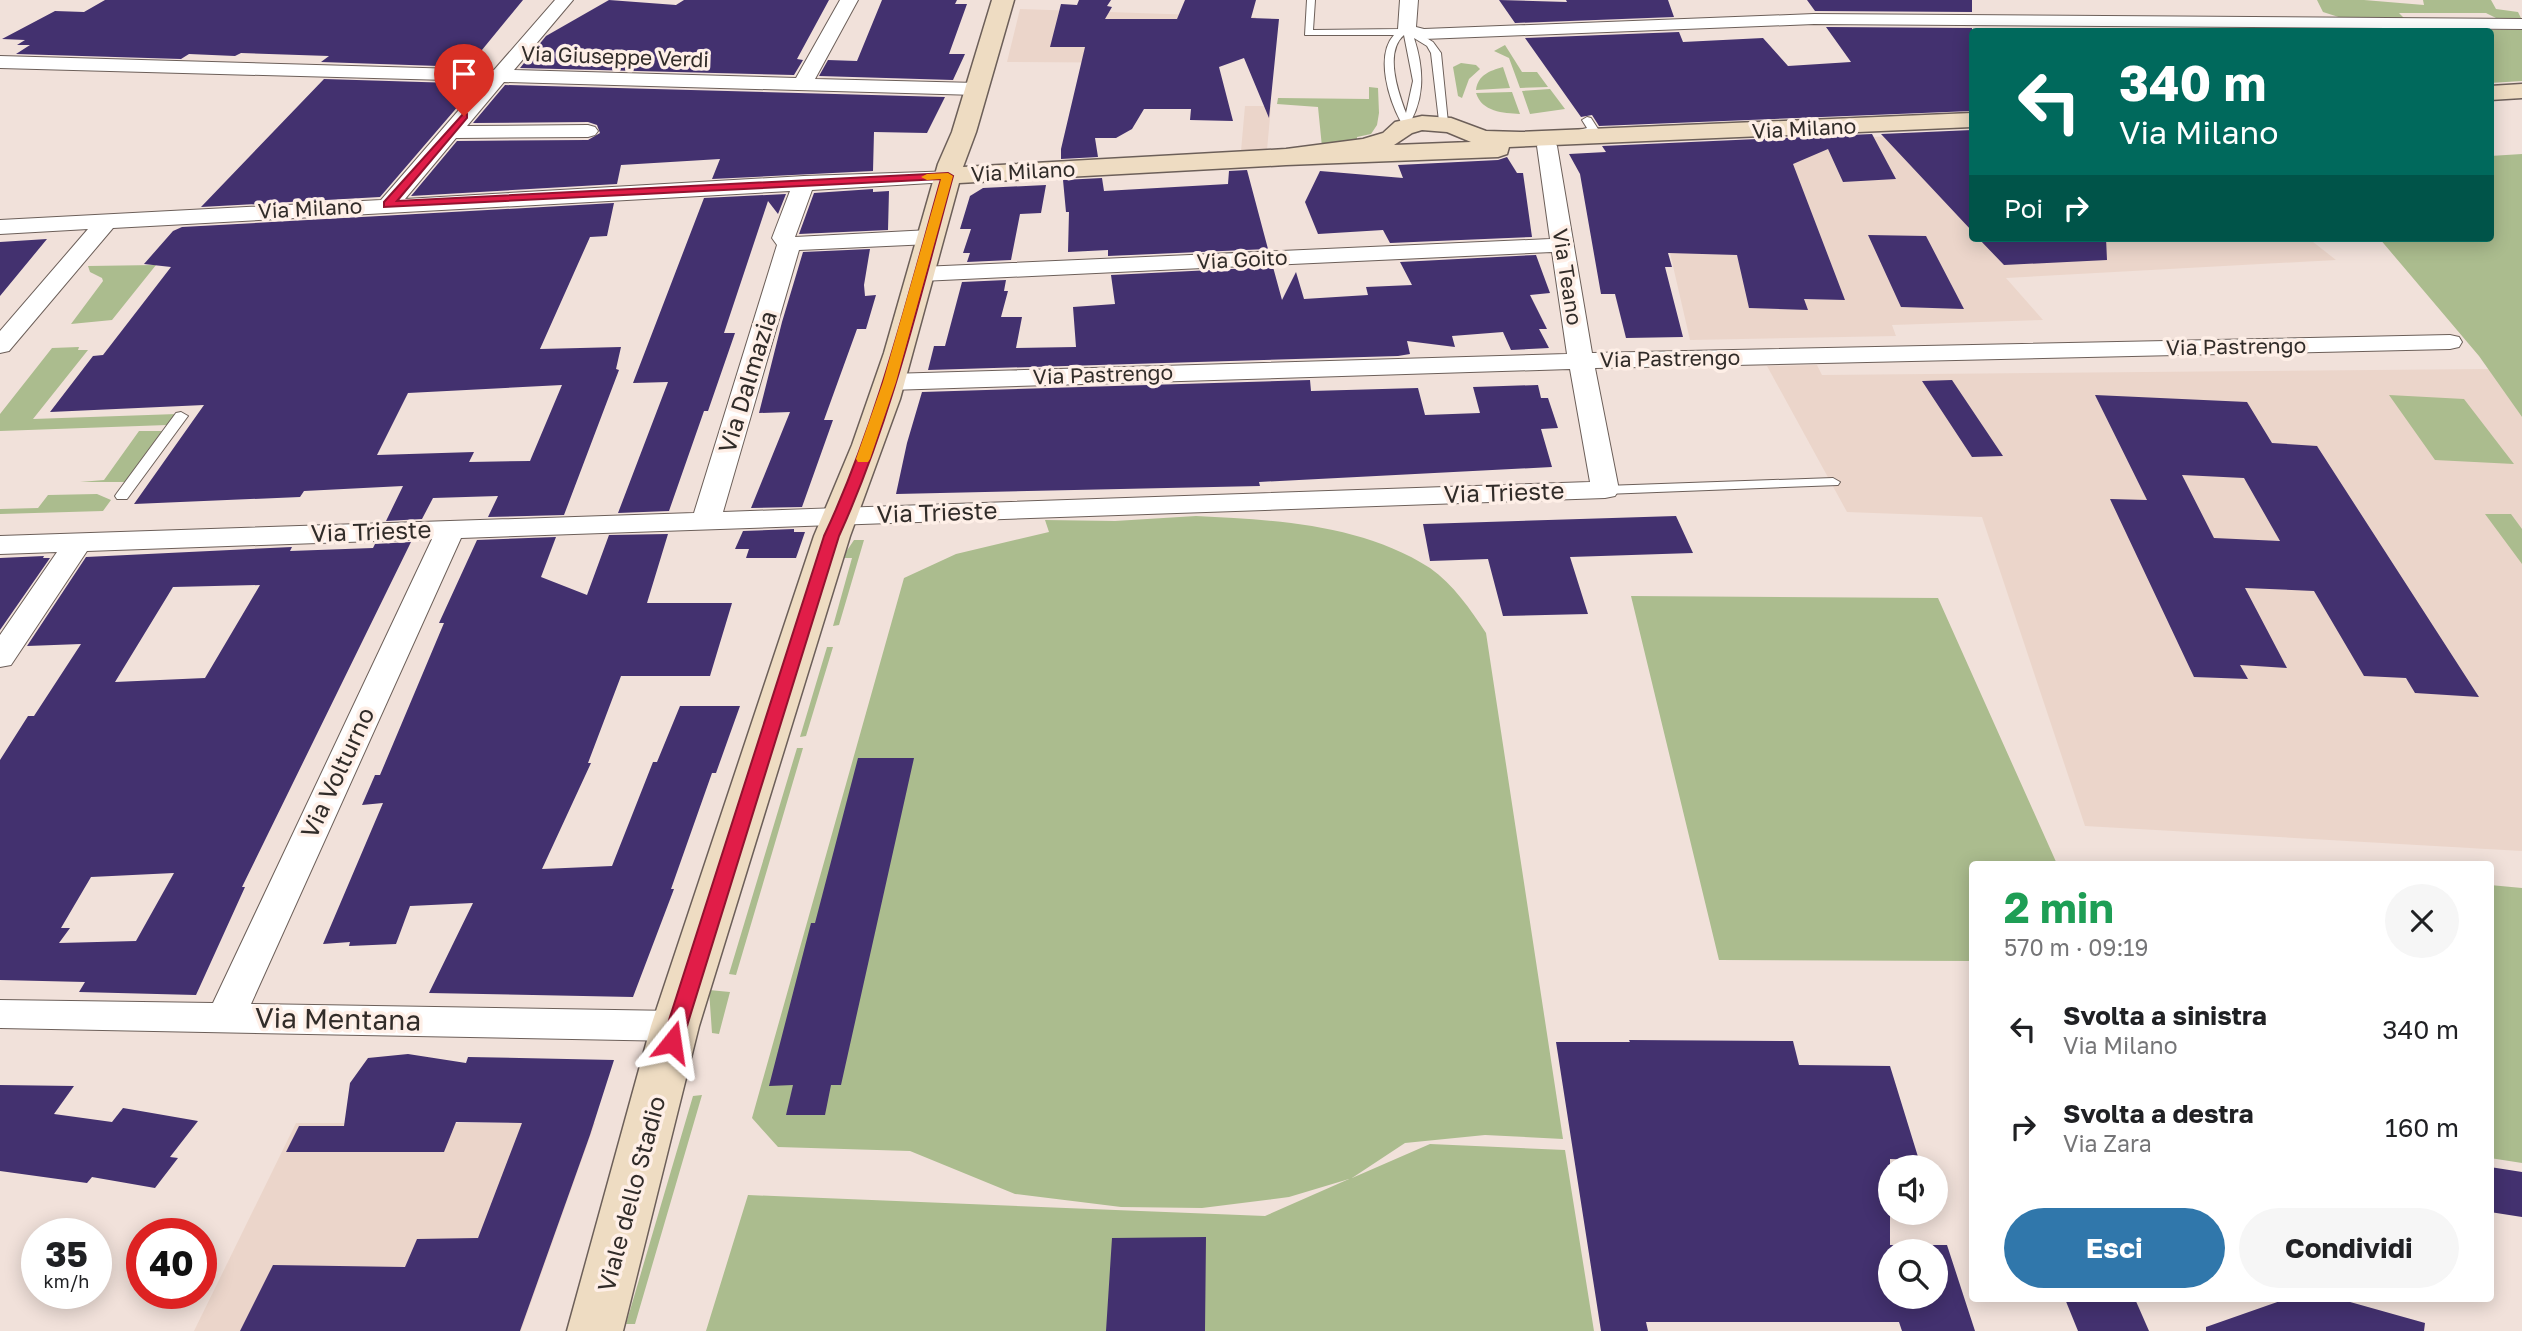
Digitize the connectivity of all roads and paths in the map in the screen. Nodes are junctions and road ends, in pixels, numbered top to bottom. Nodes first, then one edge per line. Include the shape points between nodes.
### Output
1 (564, 0) edge
2 (849, 0) edge
3 (1003, 0) edge
4 (1311, 0) edge
5 (1409, 0) edge
6 (1877, 0) edge
7 (2304, 0) edge
8 (2162, 6) dead end
9 (1889, 21) junction
10 (2314, 24) junction
11 (2522, 24) edge
12 (2193, 27) edge
13 (1412, 32) junction
14 (0, 62) edge
15 (497, 77) junction
16 (802, 85) junction
17 (977, 89) junction
18 (2522, 91) edge
19 (2494, 93) edge
20 (1423, 105) junction
21 (1587, 120) dead end
22 (1969, 120) edge
23 (1454, 126) junction
24 (1400, 129) junction
25 (588, 131) dead end
26 (450, 132) junction
27 (964, 132) junction
28 (1583, 132) dead end
29 (1635, 137) junction
30 (1547, 146) junction
31 (1440, 152) junction
32 (1286, 157) junction
33 (1123, 166) junction
34 (948, 176) junction
35 (804, 182) junction
36 (388, 205) junction
37 (107, 221) junction
38 (0, 227) edge
39 (930, 237) junction
40 (789, 244) junction
41 (1562, 245) junction
42 (921, 274) junction
43 (2450, 342) dead end
44 (0, 346) edge
45 (1581, 361) junction
46 (890, 382) junction
47 (181, 416) dead end
48 (1833, 482) dead end
49 (1605, 490) junction
50 (122, 496) dead end
51 (841, 516) junction
52 (706, 520) junction
53 (450, 530) junction
54 (78, 542) junction
55 (0, 545) edge
56 (0, 658) edge
57 (0, 1014) edge
58 (226, 1017) junction
59 (675, 1026) junction
60 (595, 1331) edge

1 - 15 street
2 - 16 street
3 - 17 street, Viale dello Stadio
4 - 13 lane via 1308,33
5 - 13 street
6 - 9 street
7 - 10 street
8 - 12 street
9 - 12 street
9 - 13 street via 1814,19
10 - 11 street
10 - 12 street
13 - 20 lane
13 - 23 lane via 1436,52 1441,115
13 - 24 lane via 1391,44 1389,53
14 - 15 street, Via Giuseppe Verdi
15 - 16 street, Via Giuseppe Verdi
15 - 26 street
16 - 17 street, Via Giuseppe Verdi
17 - 27 street, Viale dello Stadio
18 - 19 street
20 - 23 lane
20 - 24 lane
21 - 28 lane via 1593,129
22 - 29 street, Via Milano
23 - 24 street, Via Milano via 1424,123
23 - 29 street, Via Milano via 1482,138 1513,140
23 - 31 street via 1470,138 1466,145
24 - 31 street via 1396,140 1407,148
24 - 32 street, Via Milano via 1383,141 1360,147
25 - 26 street
26 - 36 street
27 - 33 street, Via Milano via 995,157 1023,163
27 - 34 street, Viale dello Stadio
29 - 30 street, Via Milano
30 - 31 street, Via Milano
30 - 41 street, Via Teano
31 - 32 street, Via Milano
32 - 33 street, Via Milano
33 - 34 street, Via Milano
34 - 35 street, Via Milano
34 - 39 street, Viale dello Stadio
35 - 36 street, Via Milano
35 - 40 street, Via Dalmazia via 783,238
36 - 37 street, Via Milano
37 - 38 street, Via Milano
37 - 44 street
39 - 40 street
39 - 42 street, Viale dello Stadio
40 - 52 street, Via Dalmazia
41 - 42 street, Via Goito
41 - 45 street, Via Teano
42 - 46 street, Viale dello Stadio
43 - 45 street, Via Pastrengo
45 - 46 street, Via Pastrengo
45 - 49 street, Via Teano
46 - 51 street, Viale dello Stadio
47 - 50 lane
48 - 49 lane, Via Trieste
49 - 51 street, Via Trieste
51 - 52 street, Via Trieste
51 - 59 street, Viale dello Stadio
52 - 53 street, Via Trieste
53 - 54 street, Via Trieste
53 - 58 street, Via Volturno
54 - 55 street, Via Trieste
54 - 56 street
57 - 58 street, Via Mentana
58 - 59 street, Via Mentana
59 - 60 street, Viale dello Stadio

